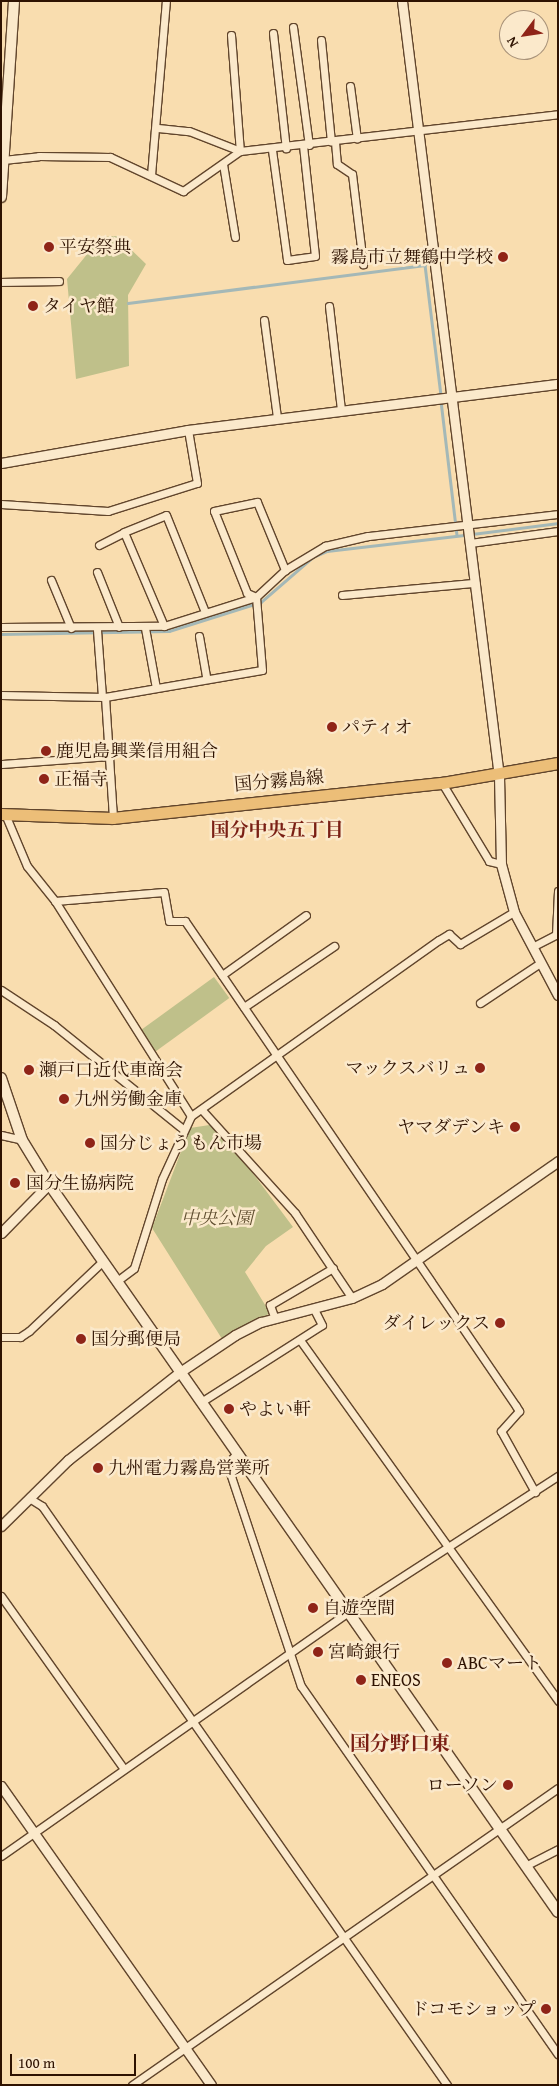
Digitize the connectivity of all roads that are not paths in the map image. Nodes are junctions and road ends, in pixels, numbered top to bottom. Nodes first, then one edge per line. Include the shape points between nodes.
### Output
1 (14, 1) edge
2 (166, 1) edge
3 (402, 1) edge
4 (293, 27) dead end
5 (273, 33) dead end
6 (231, 35) dead end
7 (321, 40) dead end
8 (350, 86) dead end
9 (4, 107) edge
10 (558, 114) edge
11 (158, 128) junction
12 (420, 132) junction
13 (357, 139) junction
14 (333, 142) junction
15 (306, 145) junction
16 (286, 148) junction
17 (272, 150) junction
18 (240, 151) junction
19 (3, 160) junction
20 (223, 164) junction
21 (151, 175) junction
22 (1, 197) edge
23 (234, 237) dead end
24 (363, 264) dead end
25 (59, 280) dead end
26 (1, 282) edge
27 (329, 306) dead end
28 (264, 320) dead end
29 (558, 384) edge
30 (452, 396) junction
31 (342, 410) junction
32 (277, 418) junction
33 (188, 430) junction
34 (1, 463) edge
35 (1, 504) edge
36 (558, 514) edge
37 (469, 526) junction
38 (558, 530) edge
39 (124, 532) junction
40 (470, 541) junction
41 (99, 545) dead end
42 (285, 570) junction
43 (97, 572) dead end
44 (51, 580) dead end
45 (475, 582) junction
46 (342, 595) dead end
47 (257, 602) junction
48 (205, 612) junction
49 (164, 626) junction
50 (119, 627) junction
51 (1, 628) edge
52 (71, 628) junction
53 (146, 632) junction
54 (97, 633) junction
55 (198, 636) dead end
56 (206, 676) junction
57 (156, 688) junction
58 (1, 695) edge
59 (103, 697) junction
60 (110, 756) junction
61 (558, 763) edge
62 (1, 764) edge
63 (499, 776) junction
64 (442, 783) junction
65 (3, 814) edge
66 (113, 818) junction
67 (500, 864) junction
68 (558, 891) edge
69 (55, 901) junction
70 (514, 912) junction
71 (306, 915) dead end
72 (334, 946) dead end
73 (532, 947) junction
74 (540, 963) junction
75 (222, 975) junction
76 (1, 990) edge
77 (558, 995) edge
78 (480, 1003) dead end
79 (244, 1007) junction
80 (276, 1053) junction
81 (1, 1078) edge
82 (202, 1110) junction
83 (190, 1116) junction
84 (183, 1129) junction
85 (1, 1135) edge
86 (22, 1140) junction
87 (558, 1162) edge
88 (48, 1184) junction
89 (1, 1233) edge
90 (417, 1260) junction
91 (102, 1261) junction
92 (333, 1268) junction
93 (117, 1281) junction
94 (352, 1298) junction
95 (314, 1309) junction
96 (274, 1319) junction
97 (1, 1337) edge
98 (300, 1340) junction
99 (180, 1372) junction
100 (201, 1402) junction
101 (237, 1453) junction
102 (558, 1476) edge
103 (535, 1492) junction
104 (29, 1498) junction
105 (1, 1526) edge
106 (447, 1548) junction
107 (1, 1596) edge
108 (349, 1611) junction
109 (289, 1653) junction
110 (558, 1701) edge
111 (191, 1722) junction
112 (124, 1769) junction
113 (1, 1786) edge
114 (558, 1788) edge
115 (501, 1828) junction
116 (34, 1833) junction
117 (558, 1849) edge
118 (1, 1856) edge
119 (527, 1865) junction
120 (434, 1875) junction
121 (558, 1912) edge
122 (344, 1938) junction
123 (187, 2050) junction
124 (558, 2054) edge
125 (132, 2085) edge
126 (211, 2085) edge
127 (447, 2085) edge

1 - 9 main road
2 - 11 street
3 - 12 street
4 - 15 street
5 - 16 street
6 - 18 street
7 - 14 street
8 - 13 street
9 - 19 main road
10 - 12 street
11 - 18 street via 189,132
11 - 21 street
12 - 13 street
12 - 30 street
13 - 14 street
14 - 15 street
14 - 24 street via 337,164 352,174
15 - 16 street
15 - 17 street via 315,256 288,260
16 - 17 street
17 - 18 street
18 - 20 street
19 - 21 street via 39,156 110,157
19 - 22 main road
20 - 21 street via 183,191
20 - 23 street
25 - 26 street
27 - 31 street
28 - 32 street
29 - 30 street
30 - 31 street
30 - 37 street
31 - 32 street
32 - 33 street
33 - 34 street
33 - 35 street via 197,482 108,512
36 - 37 street
37 - 40 street
37 - 42 street via 325,546
38 - 40 street
39 - 41 street
39 - 48 street via 166,515
39 - 49 street
40 - 45 street
42 - 47 street
42 - 47 street via 258,502 214,511 247,593
43 - 50 street
44 - 52 street
45 - 46 street
45 - 63 street
47 - 48 street
47 - 56 street via 262,670
48 - 49 street
49 - 53 street
50 - 53 street
50 - 54 street
51 - 52 street
52 - 54 street
53 - 57 street
54 - 59 street
55 - 56 street
56 - 57 street
57 - 59 street
58 - 59 street
59 - 60 street
60 - 62 street via 51,757
60 - 66 street
61 - 63 main road, 国分霧島線
63 - 64 main road, 国分霧島線
63 - 67 street
64 - 66 main road, 国分霧島線
64 - 67 street via 488,861
65 - 66 main road, 国分霧島線
65 - 69 street via 27,866
67 - 70 street
68 - 73 street via 556,935
69 - 75 street via 160,891 169,921 185,921
69 - 83 street
70 - 73 street
70 - 80 street via 460,944 449,934
71 - 75 street
72 - 79 street
73 - 74 street
74 - 77 street
74 - 78 street
75 - 79 street
76 - 84 street via 54,1025
79 - 80 street
80 - 82 street
80 - 90 street
81 - 86 main road
82 - 83 street
82 - 92 street via 295,1213
83 - 84 street
84 - 93 street via 134,1268
85 - 86 street
86 - 88 main road
87 - 90 street
88 - 89 street
88 - 91 main road
90 - 94 street
90 - 103 street via 519,1411 501,1432
91 - 93 main road
91 - 97 street via 29,1331 20,1337
92 - 94 street
92 - 96 street via 270,1305
93 - 99 main road
94 - 95 street
95 - 96 street
95 - 98 street via 322,1326
96 - 99 street via 235,1335
98 - 100 street
98 - 106 street
99 - 100 main road
99 - 104 street via 68,1460
100 - 101 main road
101 - 108 main road
101 - 109 street via 227,1464
102 - 103 street
103 - 106 street
104 - 105 street
104 - 111 street via 42,1506
106 - 108 street
106 - 110 street
107 - 112 street
108 - 109 street
108 - 115 main road
109 - 111 street
109 - 120 street via 301,1686
111 - 112 street
111 - 122 street
112 - 116 street
113 - 116 street
114 - 115 street
115 - 119 main road
115 - 120 street
116 - 118 street
116 - 123 street
117 - 119 street
119 - 121 main road
120 - 122 street
120 - 124 street
122 - 123 street
122 - 127 street
123 - 125 street
123 - 126 street

